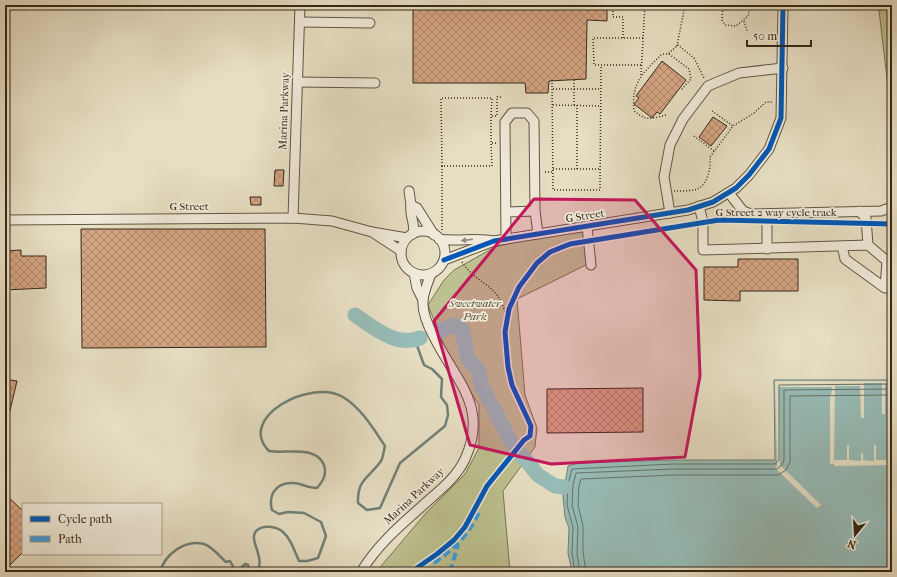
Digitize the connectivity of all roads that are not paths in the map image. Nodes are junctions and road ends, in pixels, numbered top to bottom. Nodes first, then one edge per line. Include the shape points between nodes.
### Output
1 (300, 5) edge
2 (783, 5) edge
3 (300, 22) junction
4 (370, 23) dead end
5 (783, 68) junction
6 (298, 82) junction
7 (374, 83) dead end
8 (409, 191) dead end
9 (729, 193) junction
10 (411, 205) junction
11 (699, 206) junction
12 (892, 207) edge
13 (535, 211) junction
14 (859, 211) junction
15 (506, 212) junction
16 (670, 213) junction
17 (767, 214) junction
18 (293, 218) junction
19 (5, 220) edge
20 (587, 226) junction
21 (372, 232) junction
22 (538, 234) junction
23 (439, 235) junction
24 (410, 236) junction
25 (506, 239) junction
26 (494, 241) junction
27 (868, 245) junction
28 (842, 246) junction
29 (767, 248) junction
30 (401, 251) junction
31 (444, 260) junction
32 (591, 265) dead end
33 (414, 273) junction
34 (431, 274) junction
35 (423, 300) junction
36 (361, 572) edge

1 - 3 street, Marina Parkway
2 - 5 street, G Street
3 - 4 street
3 - 6 street, Marina Parkway
5 - 9 street, G Street via 781,118 769,150 749,175
5 - 16 street via 739,73 708,86 683,119 670,145 664,177
6 - 7 street
6 - 18 street, Marina Parkway
8 - 10 street
9 - 11 street, G Street
9 - 17 street via 743,211
10 - 23 street via 417,208
10 - 24 street via 410,212 415,227
11 - 16 street, G Street
11 - 29 street via 703,222 703,250
12 - 14 street via 881,211
13 - 15 street
13 - 15 street via 534,121 526,113 512,114 506,122
13 - 22 street
14 - 17 street
14 - 27 street via 866,218
15 - 25 street
16 - 20 street, G Street
17 - 29 street
18 - 19 street, G Street
18 - 21 street, G Street via 332,221
20 - 22 street, G Street
20 - 32 street
21 - 24 street, G Street
21 - 30 street, G Street
22 - 25 street, G Street
23 - 24 street via 427,232
26 -> 23 street, G Street via 480,238 452,241
23 - 31 street
24 - 30 street
25 - 26 street, G Street
26 - 31 street, G Street
27 - 28 street
27 - 28 street via 887,261 885,288 845,259
28 - 29 street
30 - 33 street via 404,265
31 - 34 street
33 - 34 street
33 - 35 street, Marina Parkway
34 - 35 street, Marina Parkway
35 - 36 street, Marina Parkway via 428,327 467,393 474,415 473,437 465,460 451,480 395,529

